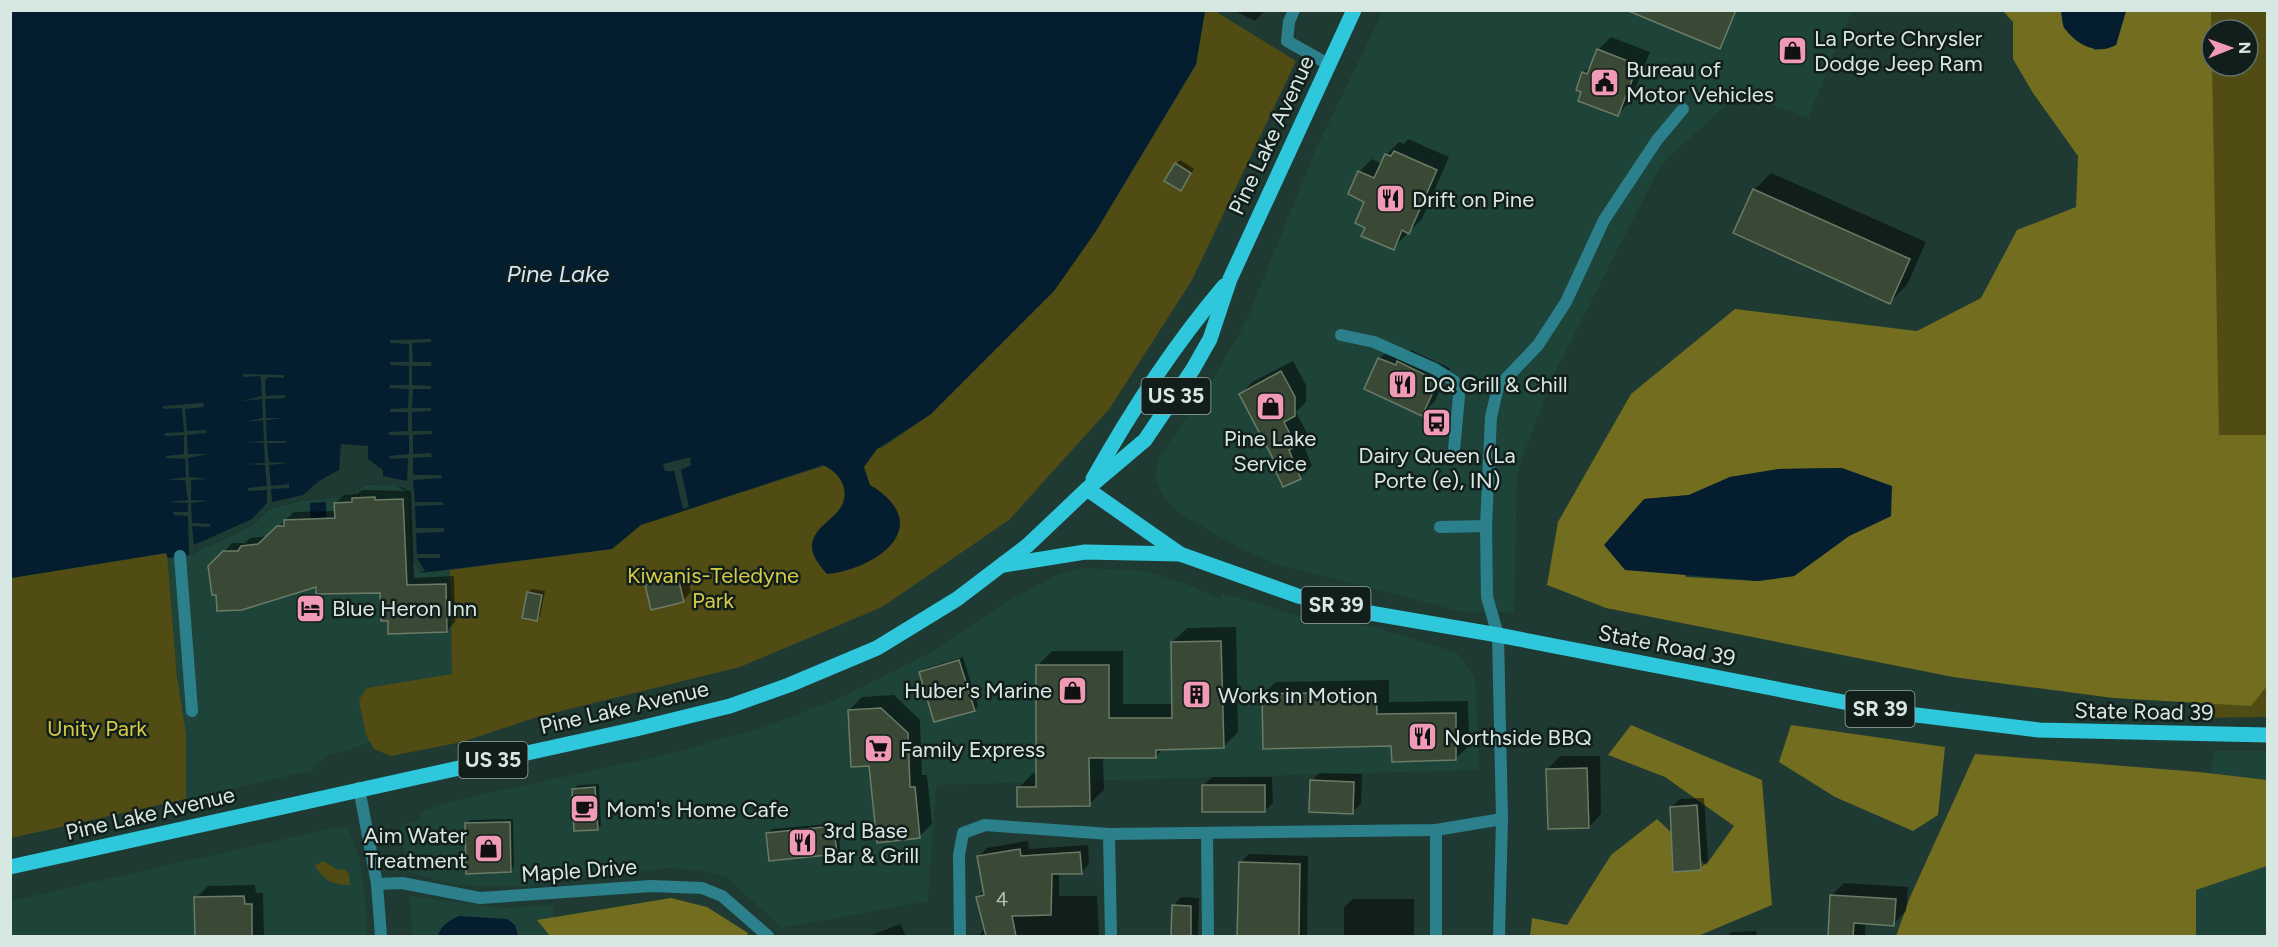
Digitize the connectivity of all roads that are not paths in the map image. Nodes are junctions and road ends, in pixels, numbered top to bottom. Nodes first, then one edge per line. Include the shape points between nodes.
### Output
1 (1294, 10) edge
2 (1354, 10) edge
3 (1328, 64) junction
4 (1683, 109) dead end
5 (1230, 279) junction
6 (1341, 335) dead end
7 (1454, 450) dead end
8 (1087, 489) junction
9 (1486, 526) junction
10 (1440, 527) dead end
11 (1180, 554) junction
12 (180, 556) dead end
13 (1001, 566) junction
14 (1498, 635) junction
15 (192, 711) dead end
16 (2268, 735) edge
17 (359, 788) junction
18 (1502, 819) junction
19 (1436, 830) junction
20 (1207, 833) junction
21 (1109, 834) junction
22 (10, 867) edge
23 (377, 884) junction
24 (381, 936) edge
25 (768, 936) edge
26 (960, 936) edge
27 (1111, 936) edge
28 (1208, 936) edge
29 (1436, 936) edge
30 (1499, 936) edge

1 - 3 street via 1288,22 1287,41
2 - 3 main road, Pine Lake Avenue / US 35
3 - 5 main road, Pine Lake Avenue / US 35
4 - 9 street via 1657,140 1604,220 1566,302 1538,345 1498,387 1491,417
5 - 8 main road, Pine Lake Avenue / US 35 via 1195,321 1128,417
5 - 8 main road, Pine Lake Avenue / US 35 via 1210,339 1160,420 1145,440
6 - 7 street via 1374,342 1454,381 1459,396
8 - 11 main road, State Road 39 / SR 39
8 - 13 main road, Pine Lake Avenue / US 35
9 - 10 street
9 - 14 street via 1487,597
11 - 13 main road via 1085,552
11 - 14 main road, State Road 39 / SR 39 via 1298,596
12 - 15 street
13 - 17 main road, Pine Lake Avenue / US 35 via 957,599 877,648 789,685 636,729
14 - 16 main road, State Road 39 / SR 39 via 1900,713 1968,722 2117,734
14 - 18 street
17 - 22 main road, Pine Lake Avenue / US 35
17 - 23 street
18 - 19 street
18 - 30 street
19 - 20 street
19 - 29 street
20 - 21 street
20 - 28 street
21 - 26 street via 985,825 963,833 959,855
21 - 27 street
23 - 24 street
23 - 25 street, Maple Drive via 402,883 480,898 651,886 702,888 722,896

